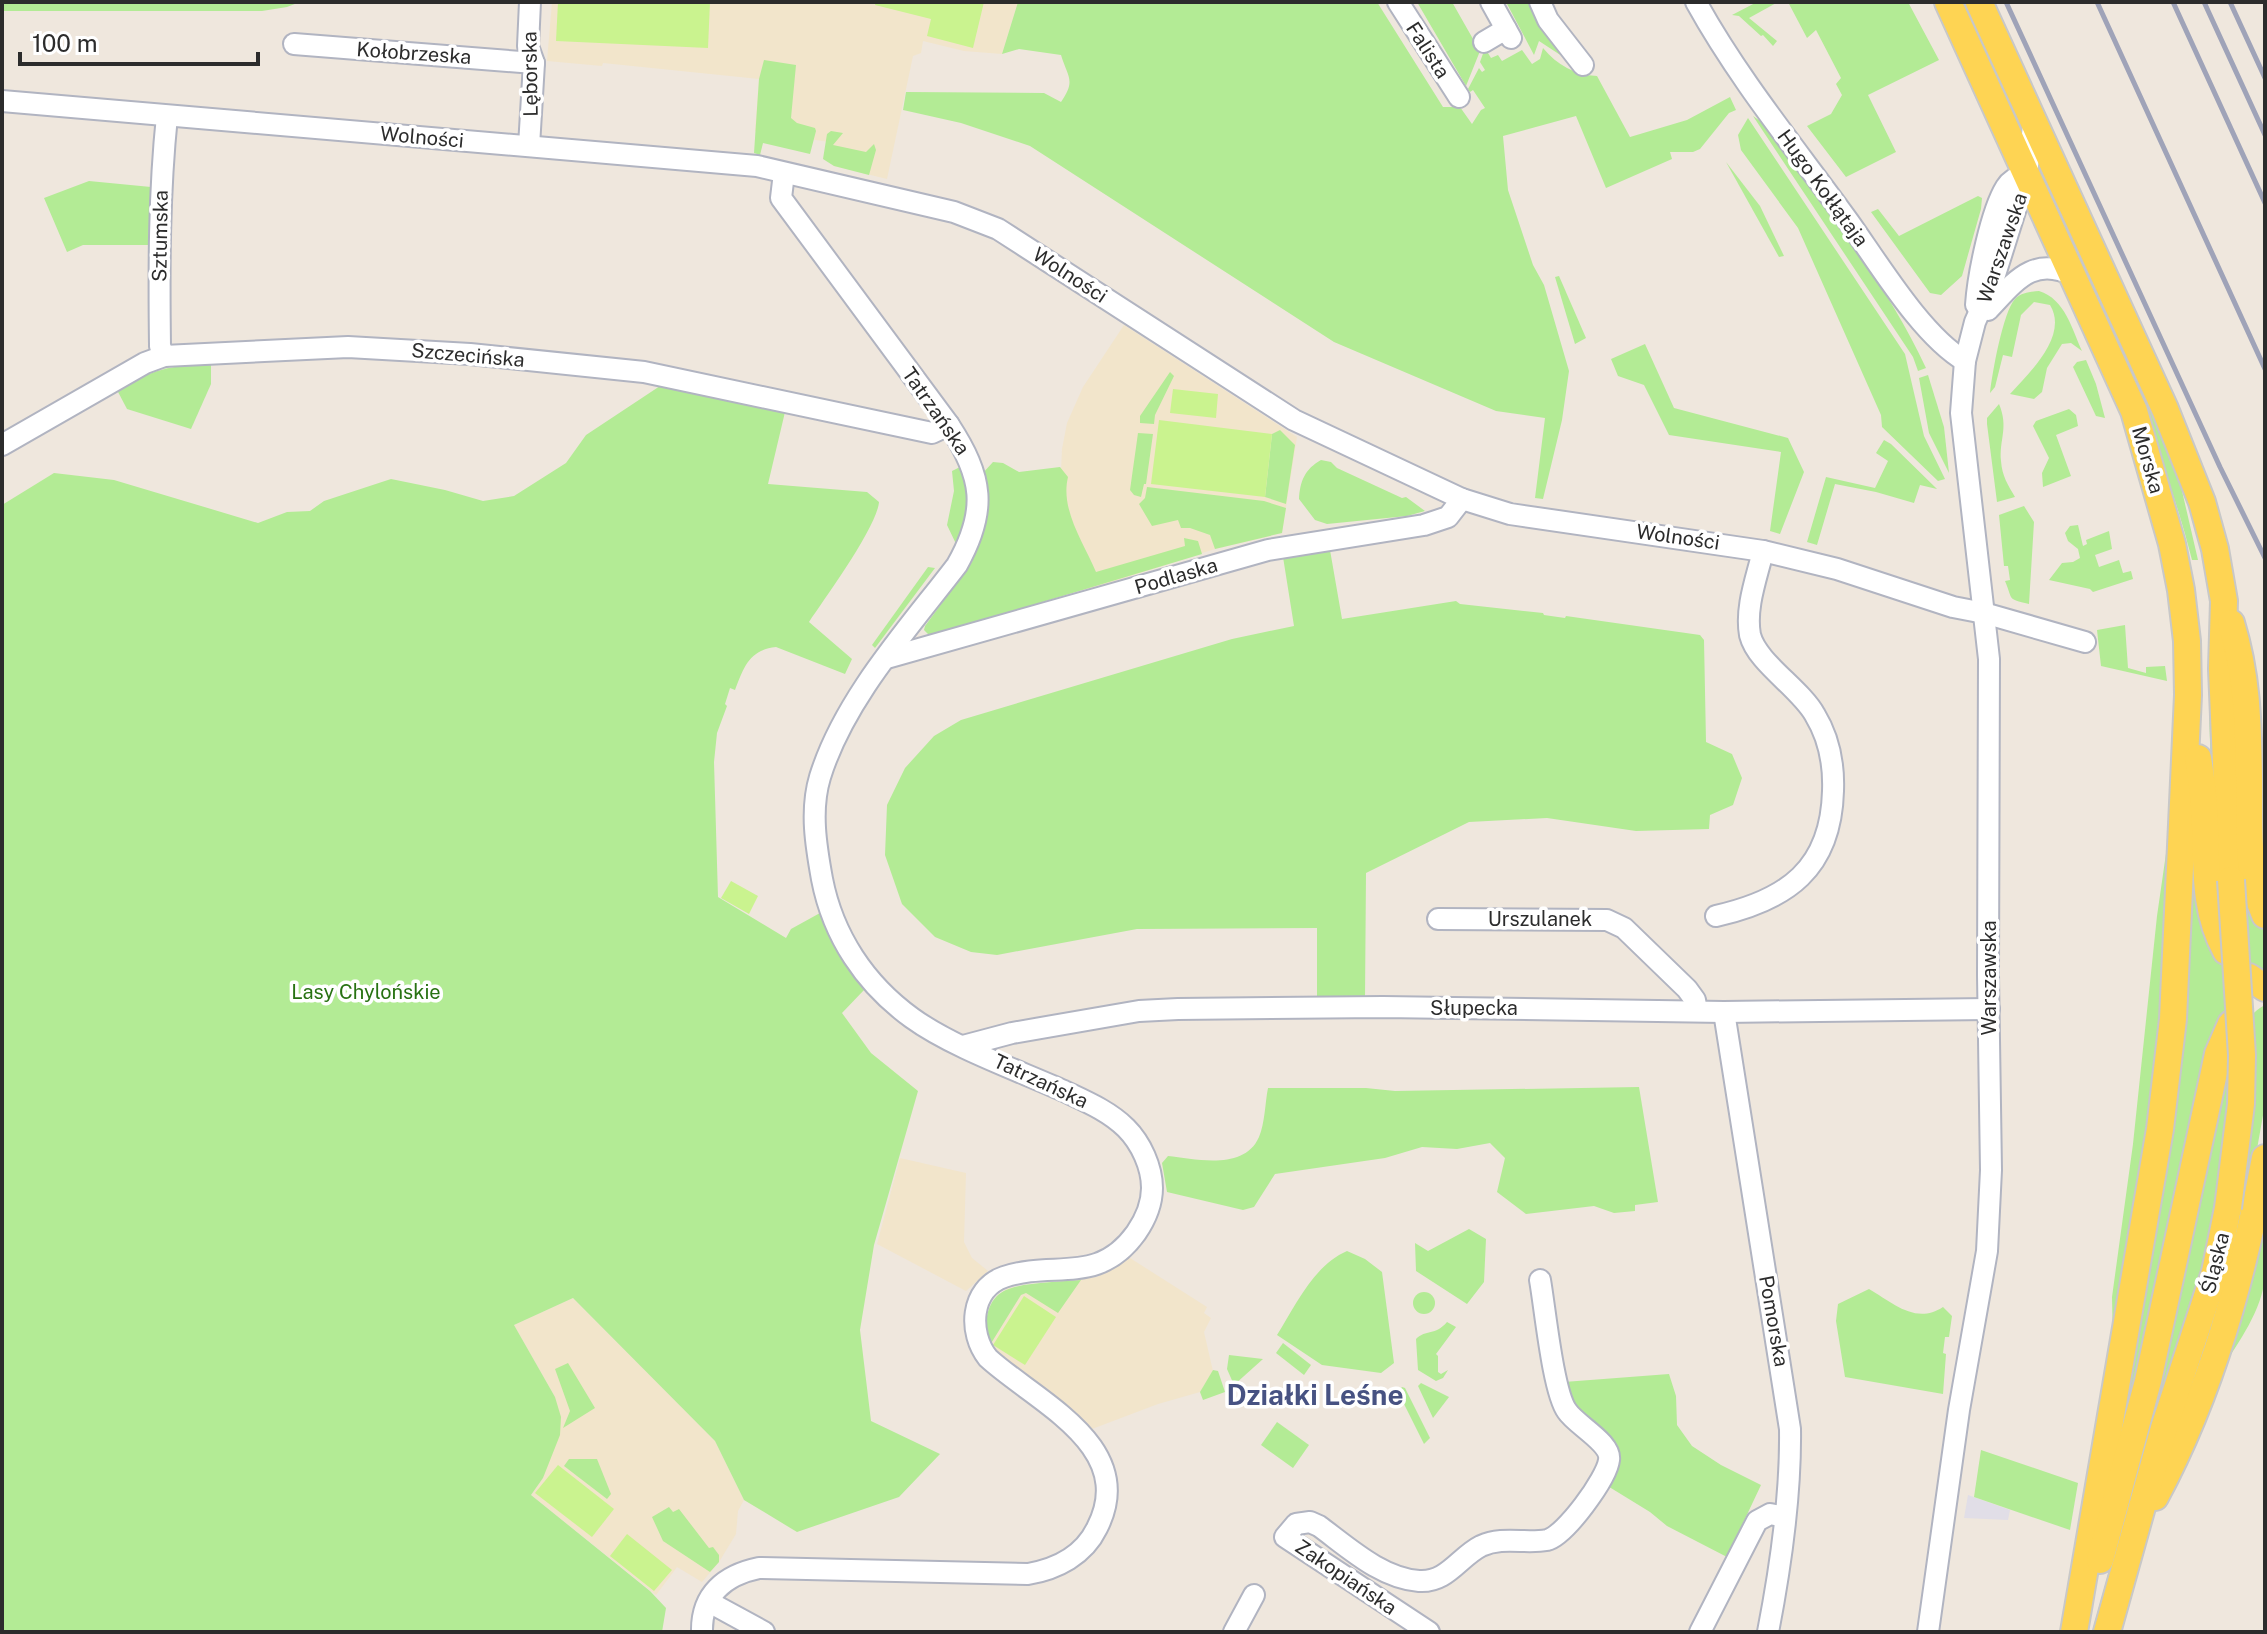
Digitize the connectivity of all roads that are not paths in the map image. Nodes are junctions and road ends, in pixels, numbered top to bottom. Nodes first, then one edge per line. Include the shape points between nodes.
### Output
1 (530, 2) edge
2 (1398, 2) edge
3 (1491, 2) edge
4 (1540, 2) edge
5 (1696, 2) edge
6 (1948, 2) edge
7 (1979, 2) edge
8 (1484, 42) dead end
9 (294, 44) dead end
10 (534, 63) junction
11 (1583, 65) dead end
12 (1459, 97) dead end
13 (2, 101) edge
14 (167, 116) junction
15 (2034, 119) junction
16 (529, 146) junction
17 (784, 173) junction
18 (2027, 173) junction
19 (2078, 217) junction
20 (2074, 276) junction
21 (1975, 322) junction
22 (164, 356) junction
23 (1965, 361) junction
24 (949, 425) junction
25 (2, 445) edge
26 (1462, 499) junction
27 (1763, 551) junction
28 (2224, 601) junction
29 (1984, 613) junction
30 (2085, 642) dead end
31 (887, 658) junction
32 (2188, 695) junction
33 (2231, 880) joint
34 (2265, 915) edge
35 (1716, 916) dead end
36 (1438, 919) dead end
37 (2226, 951) dead end
38 (1989, 1009) junction
39 (1697, 1011) junction
40 (1724, 1012) junction
41 (2231, 1024) dead end
42 (963, 1046) junction
43 (2265, 1158) edge
44 (1540, 1280) dead end
45 (1785, 1517) junction
46 (2131, 1543) junction
47 (1254, 1595) dead end
48 (709, 1602) junction
49 (702, 1632) edge
50 (764, 1632) edge
51 (1234, 1632) edge
52 (1429, 1632) edge
53 (1700, 1632) edge
54 (1768, 1632) edge
55 (1928, 1632) edge
56 (2074, 1632) edge
57 (2080, 1632) edge
58 (2107, 1632) edge

1 - 10 street, Lęborska via 528,46
2 - 12 street, Falista
3 - 8 street via 1508,33
4 - 11 street
5 - 23 street, Hugo Kołłątaja via 1757,97 1910,306 1940,343
6 - 18 main road, Morska
7 - 15 main road, Morska
9 - 10 street, Kołobrzeska
10 - 16 street, Lęborska
13 - 14 street, Wolności
14 - 16 street, Wolności
14 - 22 street, Sztumska via 159,246
15 - 18 street, Warszawska
15 - 19 main road, Morska
16 - 17 street, Wolności via 757,166
17 - 24 street, Tatrzańska via 781,198
17 - 26 street, Wolności via 954,212 998,229 1294,420
18 - 19 street, Warszawska
18 - 20 main road, Morska
18 - 21 street, Warszawska
19 - 28 main road, Morska via 2189,466 2215,549
20 - 21 street, Warszawska via 2044,267 2032,272 2007,288
20 - 32 main road, Morska via 2134,411 2160,500 2181,590
21 - 23 street, Warszawska
22 - 24 street, Szczecińska via 338,347 449,352 644,372 932,433
22 - 25 street, Szczecińska
23 - 29 street, Warszawska via 1961,413
24 - 31 street, Tatrzańska via 976,476 975,524 957,565
26 - 27 street, Wolności via 1510,514
26 - 31 street, Podlaska via 1448,517 1424,525 1268,550
27 - 29 street, Wolności
27 - 35 street via 1749,615 1751,637 1822,727 1832,769 1831,817 1823,846 1799,880 1770,900
28 - 33 main road, Morska via 2222,685
28 - 34 main road via 2244,672 2249,837
29 - 30 street, Wolności
29 - 38 street, Warszawska via 1989,659
31 - 42 street, Tatrzańska via 859,698 820,777 815,837 822,876 843,939 872,982 913,1019
32 - 37 main road via 2204,797 2209,912
32 - 56 main road, Morska via 2173,1019 2160,1129
33 - 46 main road, Śląska, bridge via 2242,1055 2228,1208 2215,1272
36 - 39 street, Urszulanek via 1607,920 1624,928 1687,989
38 - 40 street, Słupecka
38 - 55 street, Warszawska via 1988,1241
39 - 40 street, Słupecka
39 - 42 street, Słupecka via 1139,1011
40 - 45 street, Pomorska via 1790,1429
41 - 57 main road via 2218,1054 2145,1393
42 - 48 street, Tatrzańska via 1116,1119 1142,1150 1149,1171 1147,1212 1121,1251 1081,1269 1001,1278 985,1292 975,1316 976,1337 988,1358 1080,1430 1097,1452 1106,1484 1097,1528 1077,1552 1046,1571 759,1568 723,1582
43 - 46 main road via 2216,1361 2174,1463
44 - 52 street, Zakopiańska via 1560,1399 1610,1456 1593,1490 1562,1531 1545,1540 1490,1543 1439,1578 1420,1581 1378,1568 1310,1522 1296,1524 1285,1537
45 - 53 street via 1770,1514 1757,1521
45 - 54 street, Pomorska
46 - 58 main road, Śląska
47 - 51 street
48 - 49 street
48 - 50 street

